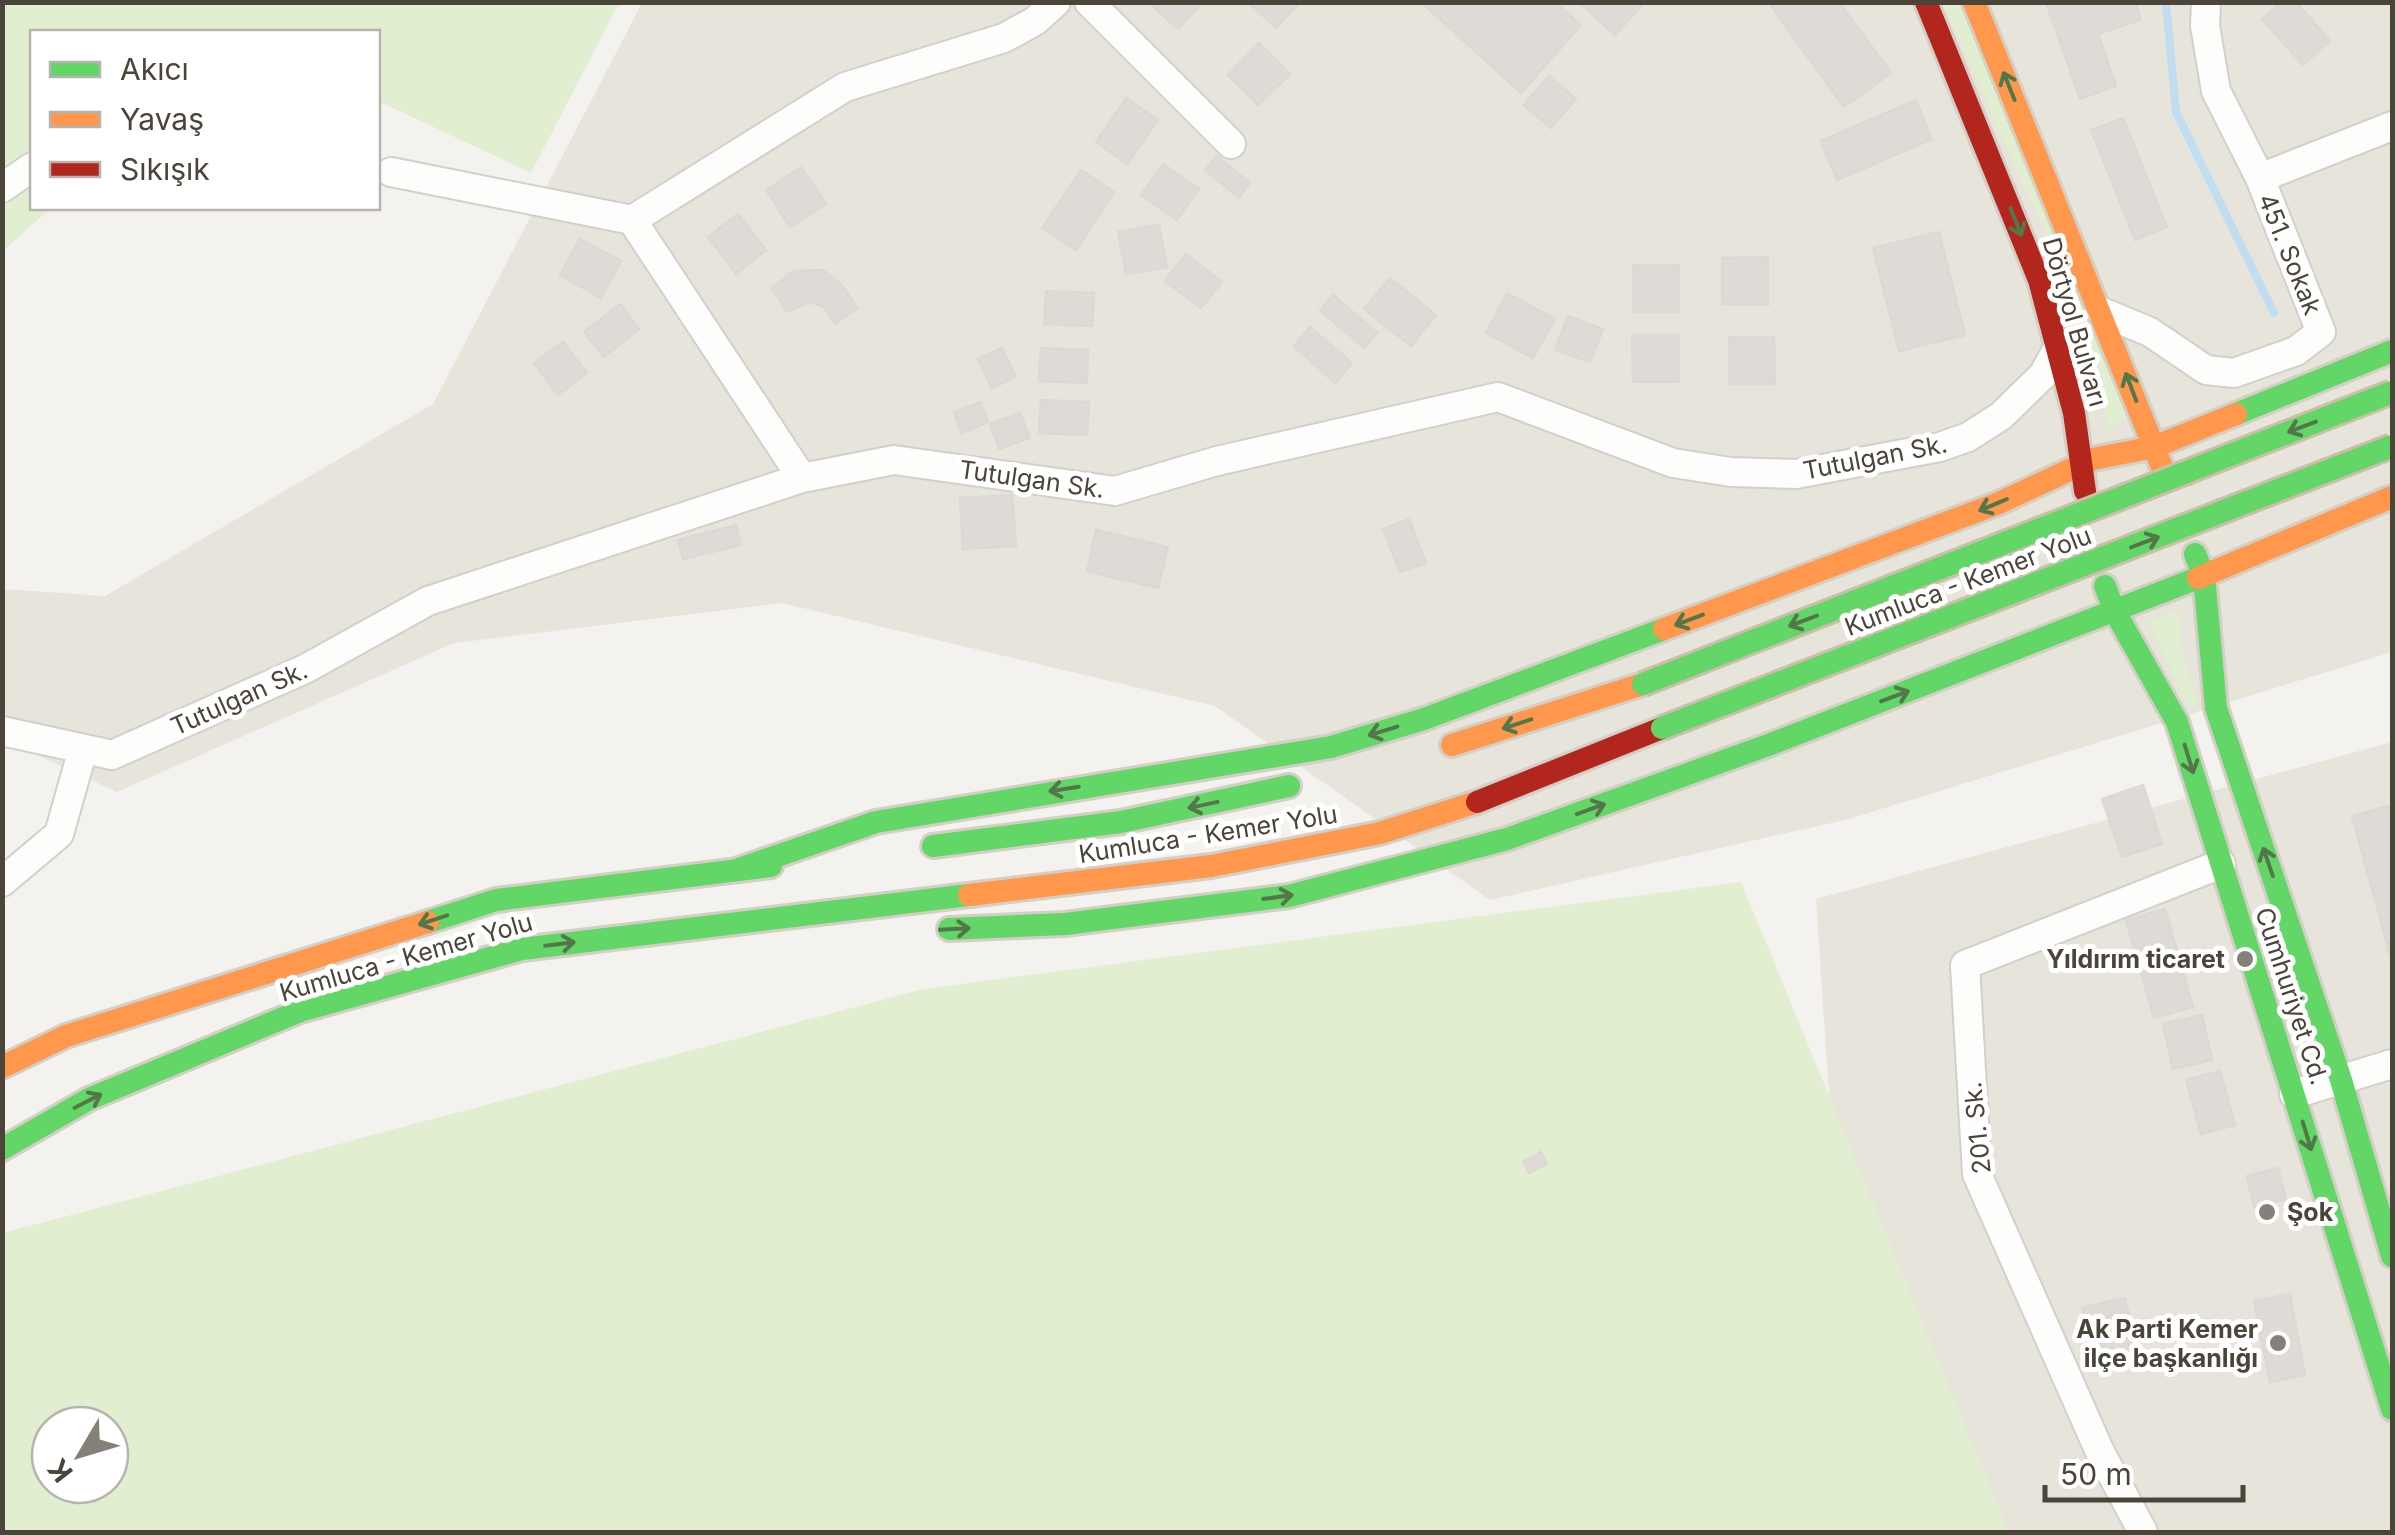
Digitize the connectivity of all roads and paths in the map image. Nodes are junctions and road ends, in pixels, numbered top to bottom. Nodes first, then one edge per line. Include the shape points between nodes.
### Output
1 (1056, 2) edge
2 (1089, 2) edge
3 (1926, 2) edge
4 (1974, 2) edge
5 (2206, 2) edge
6 (2392, 126) edge
7 (1231, 144) dead end
8 (30, 169) edge
9 (391, 172) dead end
10 (2260, 178) junction
11 (2, 188) edge
12 (632, 220) junction
13 (2102, 312) junction
14 (2058, 350) junction
15 (2392, 351) edge
16 (2392, 392) edge
17 (2392, 446) edge
18 (2154, 447) junction
19 (2080, 462) junction
20 (802, 478) junction
21 (2392, 497) edge
22 (2204, 576) junction
23 (2114, 610) junction
24 (2216, 708) junction
25 (2178, 722) junction
26 (2, 731) edge
27 (82, 749) junction
28 (1438, 749) dead end
29 (1308, 782) dead end
30 (909, 848) dead end
31 (851, 856) dead end
32 (2221, 864) junction
33 (736, 870) junction
34 (2, 882) edge
35 (789, 916) junction
36 (892, 929) dead end
37 (928, 930) dead end
38 (2392, 1064) edge
39 (2, 1066) edge
40 (2340, 1080) junction
41 (2294, 1094) junction
42 (2, 1148) edge
43 (2392, 1256) edge
44 (2392, 1408) edge
45 (2143, 1532) edge

1 - 12 street via 1004,38 845,86
2 - 7 street
3 -> 14 main road, Dörtyol Bulvarı via 2040,280
13 -> 4 main road, Dörtyol Bulvarı
5 - 10 street, 451. Sokak via 2216,91
6 - 10 street
8 - 11 street
9 - 12 street
10 - 13 street, 451. Sokak via 2321,332 2296,351 2234,373 2206,370 2150,332
12 - 20 street
18 -> 13 main road, Dörtyol Bulvarı
14 - 19 main road, Dörtyol Bulvarı
14 - 20 street, Tutulgan Sk. via 2029,388 1968,437 1796,474 1673,464 1498,397 1115,491 894,460
15 - 18 main road, Kumluca - Kemer Yolu
16 -> 28 main road, Kumluca - Kemer Yolu, bridge via 1643,684
35 -> 17 main road, Kumluca - Kemer Yolu, bridge via 1211,866 1380,834 1510,792
18 - 19 main road, Kumluca - Kemer Yolu
18 - 22 main road, Dörtyol Bulvarı
19 - 23 main road, Dörtyol Bulvarı
19 -> 33 main road, Kumluca - Kemer Yolu via 1999,504 1331,747 876,822
20 - 27 street, Tutulgan Sk. via 428,601 305,669 112,755
21 - 22 main road
22 - 23 main road
22 - 24 main road, Cumhuriyet Cd.
23 - 25 main road, Cumhuriyet Cd.
37 -> 23 main road via 1103,920 1289,896 1374,876 1507,839
24 - 25 main road
40 -> 24 main road, Cumhuriyet Cd.
25 -> 32 main road, Cumhuriyet Cd.
26 - 27 street, Tutulgan Sk.
27 - 34 street via 59,834
29 -> 30 main road, Kumluca - Kemer Yolu via 1121,822
31 - 33 main road, Kumluca - Kemer Yolu
32 - 41 main road, Cumhuriyet Cd.
32 - 45 street, 201. Sk. via 1965,966 1978,1174 2100,1452
33 -> 39 main road, Kumluca - Kemer Yolu via 496,900 66,1036
35 - 36 main road
42 -> 35 main road, Kumluca - Kemer Yolu via 89,1099 300,1011 522,948
38 - 40 street
40 - 41 street
40 - 43 main road, Cumhuriyet Cd.
41 -> 44 main road, Cumhuriyet Cd.

